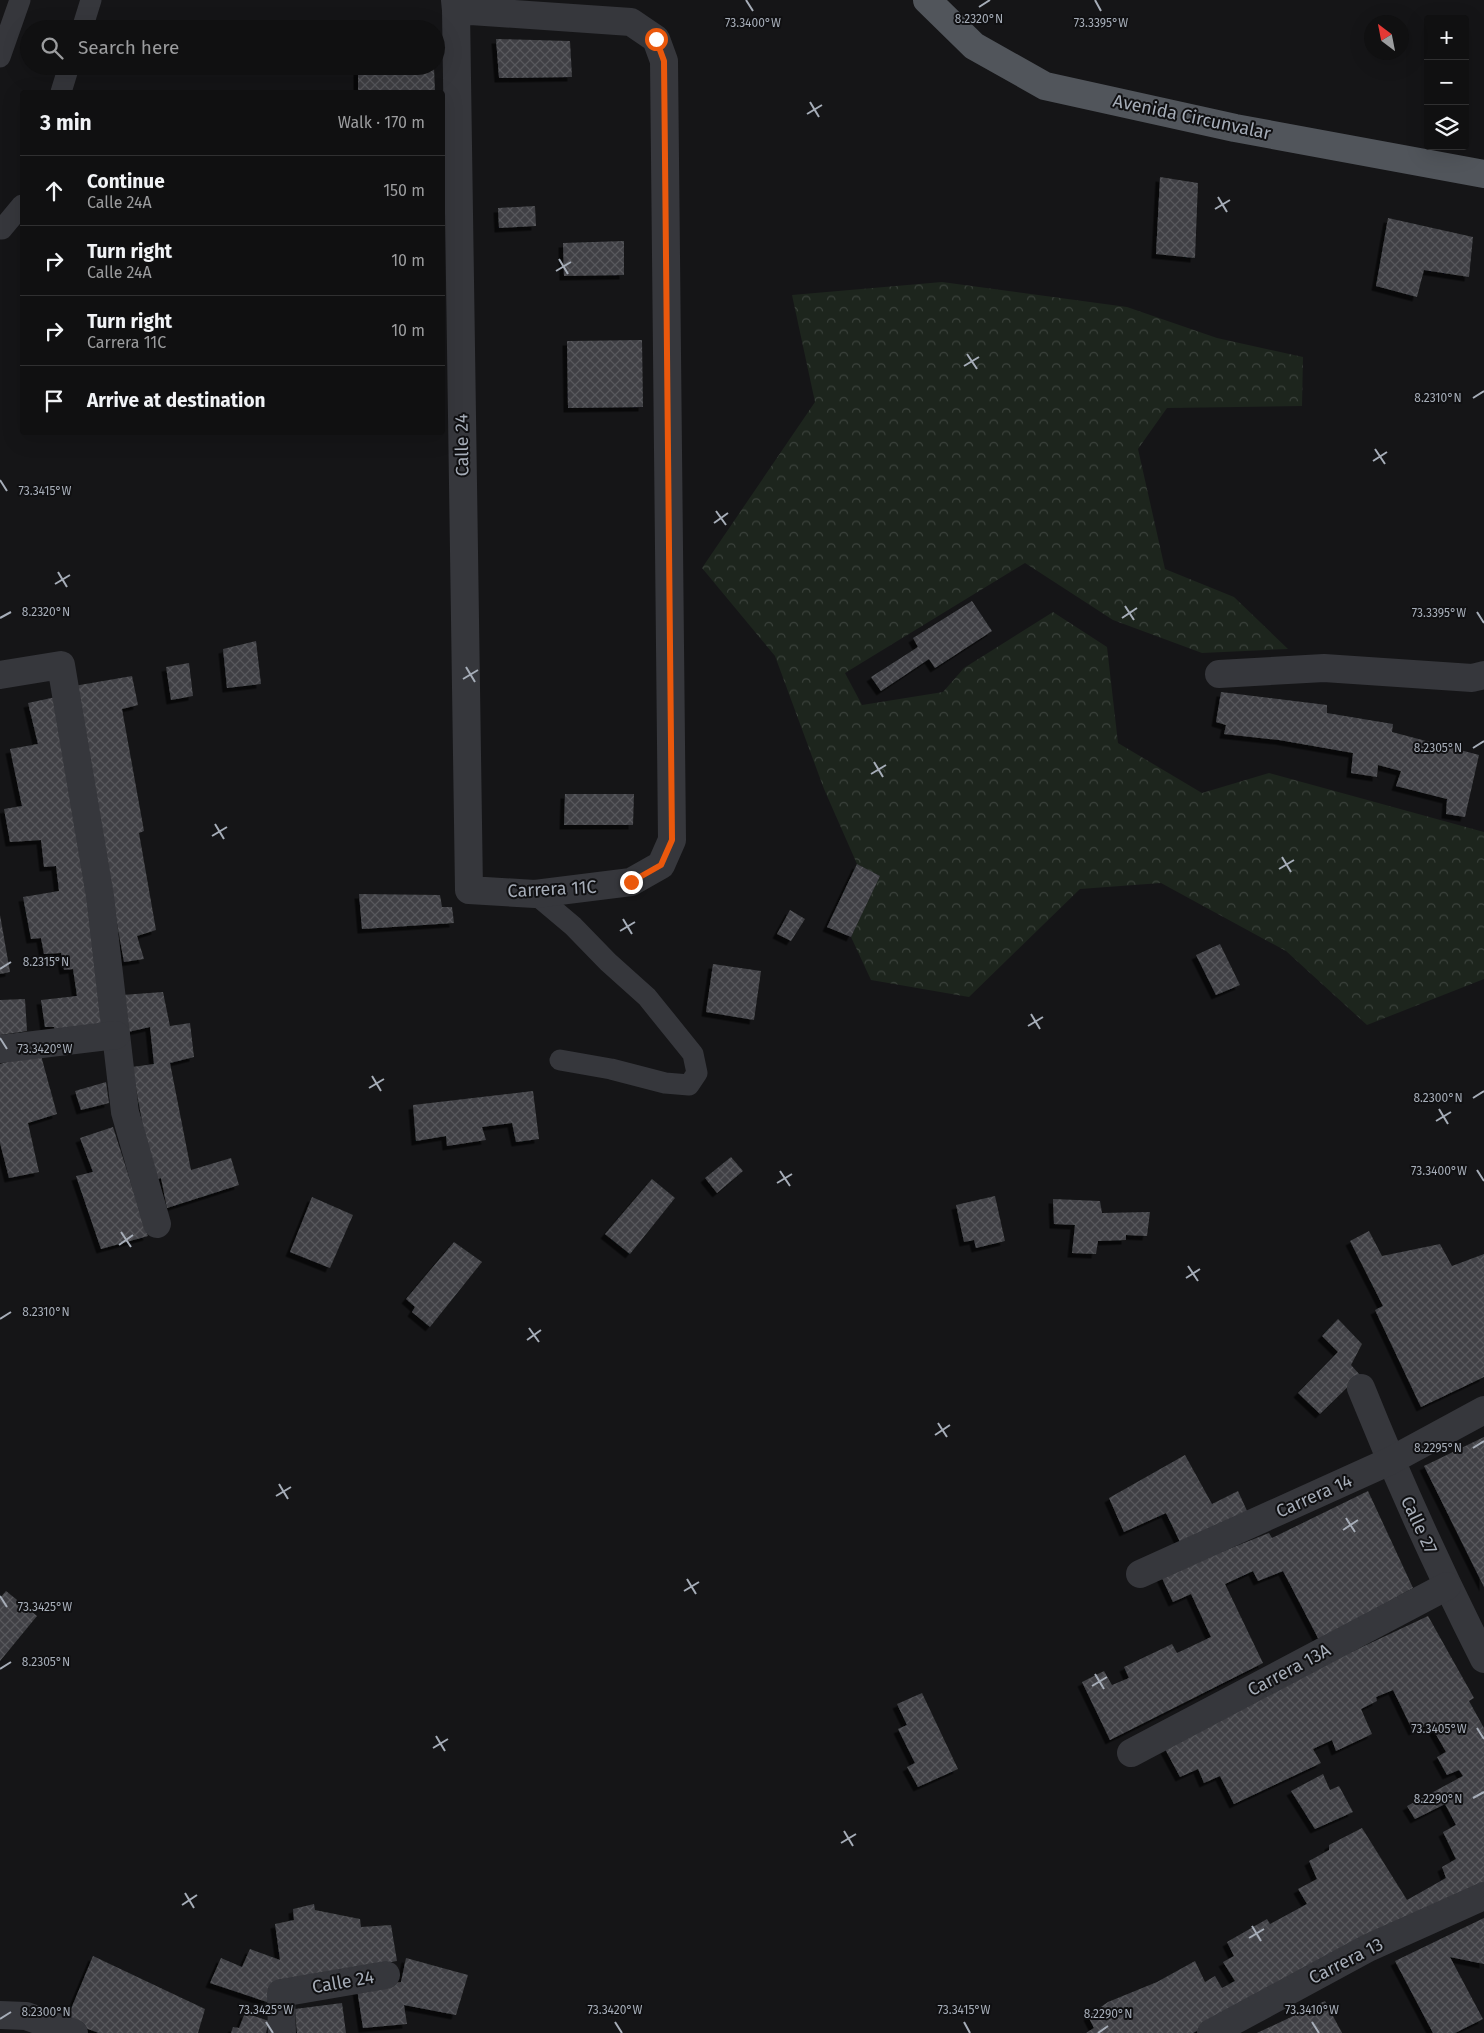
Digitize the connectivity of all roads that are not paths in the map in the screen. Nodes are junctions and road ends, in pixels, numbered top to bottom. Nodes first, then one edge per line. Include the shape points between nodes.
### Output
1 (20, 0) edge
2 (91, 0) edge
3 (927, 0) edge
4 (455, 5) edge
5 (85, 20) edge
6 (0, 57) edge
7 (67, 75) edge
8 (62, 90) edge
9 (1484, 174) edge
10 (20, 207) edge
11 (0, 229) edge
12 (1219, 674) dead end
13 (0, 675) edge
14 (1484, 676) edge
15 (469, 890) joint
16 (534, 894) junction
17 (116, 1035) junction
18 (0, 1050) edge
19 (560, 1060) dead end
20 (158, 1224) dead end
21 (1360, 1388) dead end
22 (1484, 1410) edge
23 (1390, 1461) junction
24 (1140, 1574) dead end
25 (1447, 1586) junction
26 (1484, 1658) edge
27 (1131, 1753) dead end
28 (1484, 1896) edge
29 (386, 1974) dead end
30 (0, 2015) edge
31 (74, 2033) edge
32 (282, 2033) edge
33 (1211, 2033) edge

1 - 6 lane
2 - 5 lane
3 - 9 main road, Avenida Circunvalar via 974,46 1045,86 1235,128
4 - 15 street, Calle 24
4 - 16 street, Carrera 11C via 631,22 656,39 664,61 672,840 661,865 631,882
7 - 8 lane
10 - 11 lane
12 - 14 street via 1324,668 1472,678
13 - 17 street via 61,665 100,896
15 - 16 street, Carrera 11C
16 - 19 lane via 573,926 647,997 692,1054 697,1073 689,1084 665,1083
17 - 18 street
17 - 20 street via 125,1112
21 - 23 street, Calle 27
22 - 23 street, Carrera 14
23 - 24 street, Carrera 14
23 - 25 street, Calle 27
25 - 26 street, Calle 27
25 - 27 street, Carrera 13A
28 - 33 street, Carrera 13 via 1368,1948
29 - 32 street, Calle 24 via 281,1993
30 - 31 street via 26,2016

